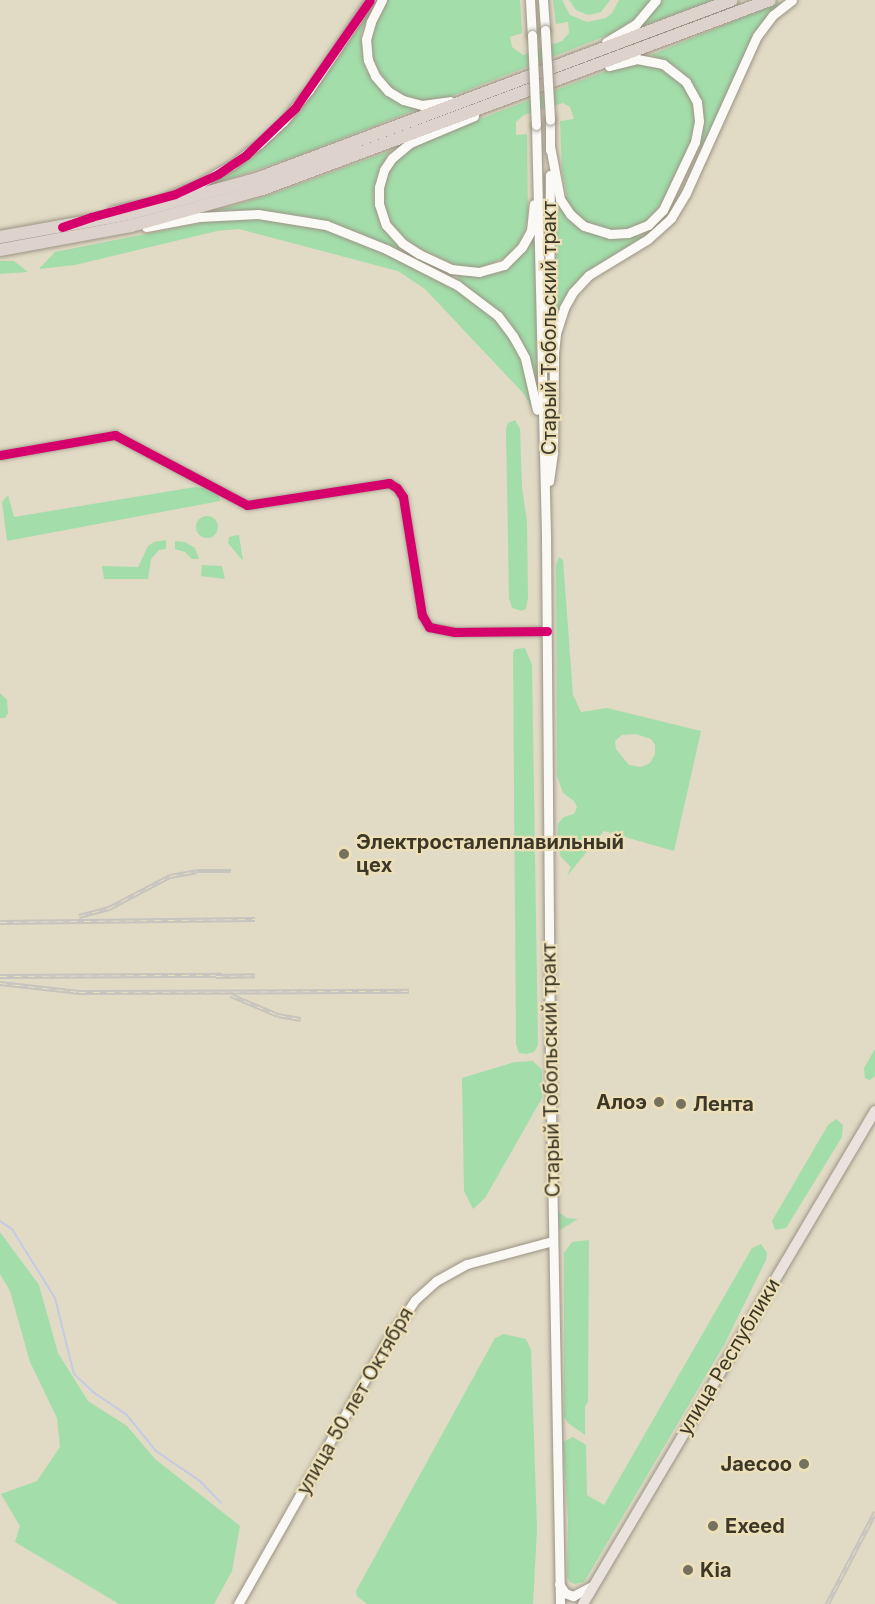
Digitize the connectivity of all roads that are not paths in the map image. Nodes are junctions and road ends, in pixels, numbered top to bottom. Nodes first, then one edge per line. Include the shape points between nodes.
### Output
1 (370, 0) edge
2 (382, 0) edge
3 (528, 0) edge
4 (543, 0) edge
5 (656, 0) edge
6 (732, 0) edge
7 (770, 0) edge
8 (792, 0) edge
9 (582, 56) junction
10 (586, 68) junction
11 (504, 85) junction
12 (504, 100) junction
13 (537, 144) junction
14 (550, 146) junction
15 (64, 233) junction
16 (0, 237) edge
17 (0, 250) edge
18 (0, 455) edge
19 (546, 482) junction
20 (548, 631) junction
21 (875, 1111) edge
22 (553, 1242) junction
23 (558, 1581) junction
24 (596, 1583) junction
25 (238, 1604) edge
26 (560, 1604) edge
27 (584, 1604) edge

1 - 15 main road via 295,108 246,155 218,174 175,194 91,217
2 - 11 main road via 368,31 367,52 375,76 396,97 432,105
3 - 13 main road, Старый Тобольский тракт, bridge
4 - 14 main road, Старый Тобольский тракт, bridge
5 - 9 main road via 628,30
6 - 9 highway
7 - 10 highway
8 - 19 main road via 773,15 757,36 675,213 655,234 589,275 564,308 556,333 553,452
9 - 11 highway
10 - 12 highway
10 - 14 main road via 646,60 671,68 686,82 697,102 699,121 695,142 677,184 667,205 648,225 628,233 601,233 576,220 564,206 555,183
11 - 15 highway via 259,178
12 - 13 main road via 396,153 384,170 379,187 381,212 392,232 410,249 456,270 479,272 504,265 518,253 531,231
12 - 15 highway via 263,189 167,217
13 - 19 main road, Старый Тобольский тракт
14 - 19 main road, Старый Тобольский тракт
15 - 16 highway
15 - 17 highway
15 - 19 main road via 108,236 199,217 279,216 346,232 448,281 492,310 522,352 536,398
18 - 20 street via 115,435 247,505 389,483 403,498 422,615 429,627 455,632
19 - 20 main road, Старый Тобольский тракт
20 - 22 main road, Старый Тобольский тракт
21 - 24 main road, улица Республики
22 - 23 main road, Старый Тобольский тракт
22 - 25 main road, улица 50 лет Октября via 467,1264 436,1281 415,1300 385,1344
23 - 24 main road via 565,1593 573,1596
23 - 26 main road, Старый Тобольский тракт
24 - 27 main road, улица Республики

